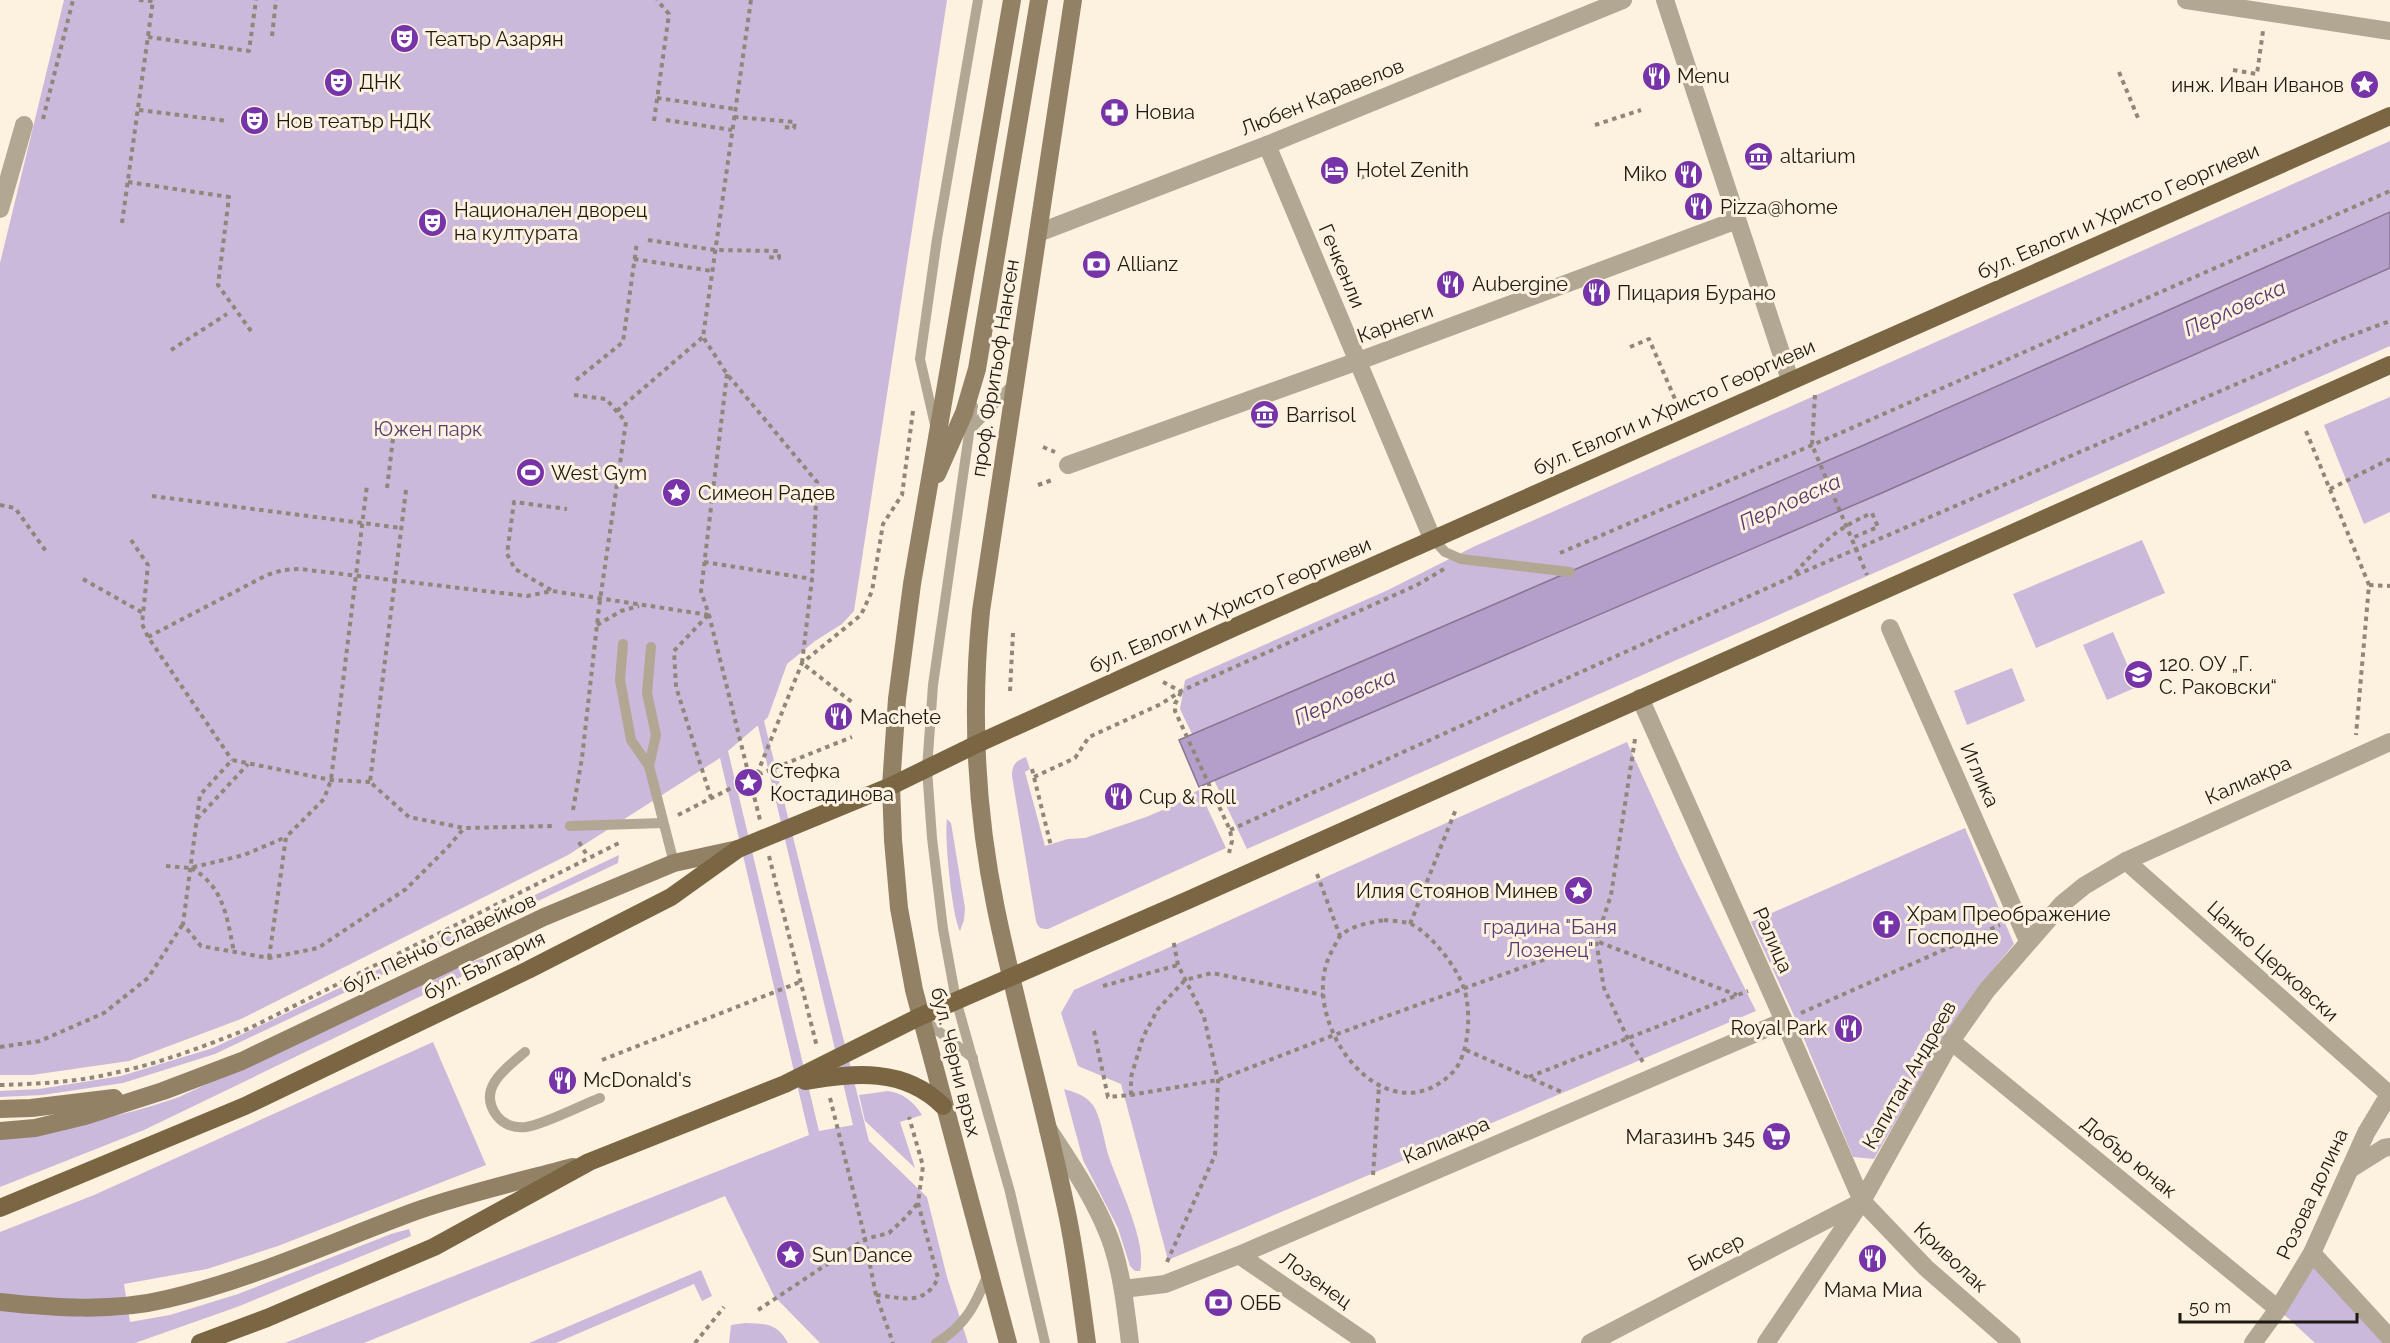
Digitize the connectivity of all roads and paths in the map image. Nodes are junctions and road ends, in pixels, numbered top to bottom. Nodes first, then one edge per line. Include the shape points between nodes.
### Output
1 (73, 0) edge
2 (139, 0) edge
3 (256, 0) edge
4 (276, 0) edge
5 (657, 0) edge
6 (751, 0) edge
7 (978, 0) edge
8 (1012, 0) edge
9 (1038, 0) edge
10 (1073, 0) edge
11 (1623, 0) edge
12 (1665, 0) edge
13 (2186, 0) edge
14 (153, 1) edge
15 (2266, 12) junction
16 (2390, 31) edge
17 (272, 36) dead end
18 (148, 37) junction
19 (2234, 70) dead end
20 (2119, 72) dead end
21 (657, 98) junction
22 (735, 109) junction
23 (1641, 110) dead end
24 (139, 111) junction
25 (2390, 116) edge
26 (734, 117) junction
27 (2138, 118) dead end
28 (43, 120) dead end
29 (666, 120) dead end
30 (228, 121) dead end
31 (654, 122) dead end
32 (24, 125) dead end
33 (1595, 125) dead end
34 (782, 127) dead end
35 (732, 130) junction
36 (1267, 145) junction
37 (1370, 174) dead end
38 (1360, 178) dead end
39 (128, 182) junction
40 (2390, 191) edge
41 (0, 208) edge
42 (1737, 220) junction
43 (122, 223) dead end
44 (1038, 233) junction
45 (648, 240) dead end
46 (637, 242) dead end
47 (715, 250) junction
48 (766, 257) dead end
49 (634, 259) junction
50 (712, 270) junction
51 (227, 314) dead end
52 (2390, 321) edge
53 (251, 331) dead end
54 (703, 337) junction
55 (1630, 347) dead end
56 (171, 350) dead end
57 (1358, 361) junction
58 (2390, 364) edge
59 (977, 369) junction
60 (728, 374) junction
61 (576, 380) dead end
62 (1790, 380) junction
63 (1015, 381) junction
64 (574, 395) dead end
65 (1815, 395) dead end
66 (914, 404) dead end
67 (1678, 406) dead end
68 (617, 411) junction
69 (970, 430) junction
70 (2306, 430) dead end
71 (937, 433) junction
72 (393, 439) dead end
73 (1812, 445) junction
74 (1043, 447) dead end
75 (1062, 458) joint
76 (2390, 459) edge
77 (1055, 478) dead end
78 (367, 485) dead end
79 (1038, 485) dead end
80 (387, 488) dead end
81 (2330, 489) junction
82 (406, 490) dead end
83 (152, 496) dead end
84 (926, 499) junction
85 (0, 505) edge
86 (567, 509) dead end
87 (363, 524) junction
88 (1846, 524) junction
89 (401, 528) junction
90 (1432, 538) junction
91 (1852, 538) junction
92 (131, 540) dead end
93 (1857, 549) junction
94 (48, 554) dead end
95 (1553, 556) dead end
96 (1461, 559) junction
97 (704, 562) junction
98 (1570, 572) dead end
99 (356, 575) junction
100 (1794, 576) junction
101 (1868, 576) dead end
102 (83, 579) dead end
103 (812, 579) junction
104 (394, 581) junction
105 (2369, 585) junction
106 (2390, 586) edge
107 (552, 591) junction
108 (600, 598) junction
109 (642, 606) junction
110 (143, 613) junction
111 (709, 615) junction
112 (596, 625) junction
113 (1890, 628) dead end
114 (1013, 633) dead end
115 (148, 637) junction
116 (623, 644) dead end
117 (651, 647) dead end
118 (802, 663) junction
119 (1010, 691) dead end
120 (1181, 691) junction
121 (1640, 698) junction
122 (853, 703) dead end
123 (852, 737) dead end
124 (1635, 738) dead end
125 (2390, 742) edge
126 (978, 744) junction
127 (2354, 757) junction
128 (232, 760) junction
129 (248, 764) junction
130 (649, 766) junction
131 (927, 769) junction
132 (1032, 770) dead end
133 (1034, 777) junction
134 (331, 780) junction
135 (370, 782) junction
136 (891, 786) junction
137 (711, 798) dead end
138 (1456, 809) dead end
139 (196, 819) junction
140 (663, 823) junction
141 (570, 826) junction
142 (464, 828) junction
143 (1230, 830) junction
144 (763, 831) dead end
145 (286, 837) junction
146 (1051, 846) dead end
147 (738, 849) junction
148 (1229, 853) dead end
149 (769, 854) dead end
150 (2126, 861) junction
151 (674, 863) junction
152 (166, 866) dead end
153 (190, 868) junction
154 (1317, 874) dead end
155 (183, 924) junction
156 (1410, 924) junction
157 (1989, 930) dead end
158 (1340, 936) junction
159 (1173, 939) dead end
160 (1596, 941) junction
161 (2028, 941) junction
162 (234, 952) junction
163 (269, 958) junction
164 (1178, 965) junction
165 (1012, 977) junction
166 (1185, 980) junction
167 (800, 982) junction
168 (1768, 983) junction
169 (1103, 986) dead end
170 (1464, 988) junction
171 (1323, 995) junction
172 (1737, 995) junction
173 (956, 1000) junction
174 (919, 1017) junction
175 (1784, 1020) junction
176 (1094, 1032) dead end
177 (1334, 1035) junction
178 (1628, 1037) junction
179 (1951, 1041) junction
180 (0, 1047) edge
181 (817, 1050) dead end
182 (1466, 1050) junction
183 (525, 1052) dead end
184 (974, 1058) junction
185 (602, 1060) dead end
186 (1652, 1076) junction
187 (1529, 1077) junction
188 (1218, 1080) junction
189 (785, 1084) junction
190 (0, 1085) edge
191 (1379, 1086) junction
192 (163, 1091) junction
193 (2390, 1094) edge
194 (829, 1095) dead end
195 (1131, 1095) junction
196 (600, 1098) dead end
197 (1588, 1103) junction
198 (943, 1106) junction
199 (0, 1109) edge
200 (909, 1117) dead end
201 (1046, 1125) junction
202 (0, 1131) edge
203 (2390, 1147) edge
204 (589, 1162) junction
205 (2349, 1170) junction
206 (1372, 1197) junction
207 (1862, 1201) junction
208 (918, 1203) junction
209 (0, 1208) edge
210 (865, 1239) junction
211 (2312, 1254) junction
212 (1239, 1255) junction
213 (1160, 1268) dead end
214 (989, 1272) junction
215 (1123, 1289) junction
216 (876, 1295) junction
217 (0, 1302) edge
218 (724, 1307) dead end
219 (2278, 1309) junction
220 (758, 1310) dead end
221 (2390, 1338) edge
222 (200, 1343) edge
223 (695, 1343) edge
224 (893, 1343) edge
225 (936, 1343) edge
226 (1008, 1343) edge
227 (1046, 1343) edge
228 (1087, 1343) edge
229 (1130, 1343) edge
230 (1367, 1343) edge
231 (1590, 1343) edge
232 (1766, 1343) edge
233 (2012, 1343) edge
234 (2253, 1343) edge

1 - 28 path
2 - 14 path
3 - 18 path via 249,51
4 - 17 path
5 - 21 path via 669,14
6 - 22 path
7 - 71 lane via 920,359
8 - 71 main road, проф. Фритьоф Нансен
9 - 59 main road, проф. Фритьоф Нансен
10 - 44 main road, проф. Фритьоф Нансен
11 - 36 street, Любен Каравелов
12 - 42 street
13 - 15 street
14 - 18 path
15 - 16 street
15 - 19 path via 2257,74
18 - 24 path
20 - 27 path
21 - 22 path
21 - 31 path
22 - 26 path
23 - 33 path
24 - 30 path
24 - 39 path
25 - 62 main road, бул. Евлоги и Христо Георгиеви
26 - 34 path via 795,122 794,128
26 - 35 path
29 - 35 path
32 - 41 street
35 - 47 path
36 - 44 street, Любен Каравелов
36 - 57 street, Гечкенли
37 - 38 path
39 - 43 path
39 - 53 path via 229,197 218,285
40 - 73 path
42 - 57 street, Карнеги
42 - 62 street
44 - 63 main road, проф. Фритьоф Нансен
45 - 47 path
46 - 49 path
47 - 48 path via 779,251 779,258
47 - 50 path
49 - 50 path
49 - 61 path via 623,342
50 - 54 path
51 - 56 path
52 - 93 path
54 - 60 path
54 - 68 path
55 - 67 path via 1649,339
57 - 75 street, Карнеги
57 - 90 street, Гечкенли
58 - 121 main road
59 - 69 lane
59 - 84 main road, проф. Фритьоф Нансен via 964,413
60 - 97 path
60 - 103 path via 817,482
62 - 90 main road, бул. Евлоги и Христо Георгиеви
63 - 69 lane
63 - 126 main road, проф. Фритьоф Нансен via 977,650
64 - 68 path via 606,399
65 - 73 path
66 - 118 path via 902,495 883,524 872,591 861,615
68 - 108 path via 626,422
69 - 131 lane via 933,685
70 - 81 path
71 - 84 main road, проф. Фритьоф Нансен
72 - 80 path
73 - 88 path
73 - 95 path
74 - 75 path
76 - 81 path
77 - 79 path
78 - 87 path
81 - 105 path
82 - 89 path
83 - 87 path
84 - 136 main road, проф. Фритьоф Нансен via 897,699
85 - 94 path via 15,508
86 - 107 path via 514,502 507,554 515,569
87 - 89 path
87 - 99 path
88 - 91 path
88 - 91 path via 1872,513 1878,527
88 - 100 path via 1824,540
89 - 104 path
90 - 96 lane via 1445,552
90 - 126 main road, бул. Евлоги и Христо Георгиеви
91 - 93 path
92 - 110 path via 148,565
93 - 100 path
93 - 101 path
96 - 98 lane
96 - 120 path via 1417,585
97 - 103 path
97 - 111 path via 700,591
99 - 104 path
99 - 115 path via 283,570
99 - 134 path
100 - 143 path
102 - 110 path
103 - 118 path
104 - 107 path via 527,596
104 - 135 path
105 - 106 path
105 - 127 path
107 - 108 path
108 - 109 path
108 - 112 path
109 - 111 path
109 - 112 path via 621,611
110 - 115 path via 142,624
111 - 137 path via 674,651 676,687
111 - 144 path
112 - 141 path via 582,759
113 - 161 street, Иглика
114 - 119 path
115 - 128 path
116 - 130 lane via 620,680 631,740
117 - 130 lane via 647,693 656,735
118 - 122 path
118 - 123 path via 757,775
120 - 133 path via 1089,737 1075,758
120 - 143 path via 1175,711
121 - 165 main road
121 - 168 street, Ралица
124 - 160 path via 1611,895
125 - 127 street, Калиакра
126 - 131 main road, бул. България
126 - 165 main road via 991,877
127 - 150 street, Калиакра
128 - 129 path
128 - 139 path via 200,795
129 - 134 path
129 - 139 path
130 - 140 lane
131 - 136 main road, бул. България
131 - 173 lane via 943,929
132 - 133 path
133 - 146 path
134 - 135 path
134 - 145 path via 324,799
135 - 142 path via 409,817
136 - 147 main road, бул. България
136 - 174 main road, бул. Черни връх via 899,908
138 - 156 path
139 - 153 path
140 - 141 lane
140 - 151 lane
141 - 142 path
141 - 190 path via 588,856 250,1028 182,1054 112,1074
142 - 163 path via 396,896 318,948
143 - 148 path
145 - 153 path via 244,855
145 - 163 path
147 - 151 main road, бул. Пенчо Славейков
147 - 209 main road, бул. България via 671,897 528,970 245,1106
149 - 167 path
150 - 161 street, Капитан Андреев via 2084,886
150 - 193 street, Цанко Церковски
151 - 192 main road, бул. Пенчо Славейков via 544,917 242,1061
152 - 153 path
153 - 155 path
153 - 162 path via 205,876 216,889 227,915
154 - 158 path
155 - 162 path via 201,946
155 - 180 path via 148,978 104,1013 40,1041
156 - 158 path via 1383,920 1355,926
156 - 170 path via 1450,961
157 - 175 path
158 - 171 path via 1324,965
159 - 164 path
160 - 170 path
160 - 172 path
160 - 178 path via 1604,988
161 - 179 street, Капитан Андреев
162 - 163 path
164 - 166 path
164 - 169 path
165 - 173 main road
165 - 201 main road
166 - 171 path via 1212,974
166 - 188 path via 1203,1017
166 - 195 path via 1158,1009 1143,1037 1131,1077
167 - 181 path
167 - 185 path
168 - 172 path
168 - 175 street, Ралица
170 - 177 path
170 - 182 path
171 - 177 path via 1326,1018
172 - 178 path
173 - 174 main road
173 - 184 lane
174 - 184 lane
174 - 189 main road
174 - 198 main road, бул. Черни връх
175 - 186 street, Калиакра
175 - 207 street, Ралица
176 - 195 path via 1108,1097
177 - 188 path
177 - 191 path via 1363,1075
178 - 186 path
178 - 187 path
179 - 207 street, Капитан Андреев
179 - 219 street, Добър юнак
182 - 187 path
182 - 191 path via 1456,1070 1440,1085 1421,1092 1397,1092
183 - 196 lane via 495,1080 489,1094 490,1105 504,1123 529,1126
184 - 227 lane via 1011,1192
186 - 197 street, Калиакра
187 - 197 path
188 - 195 path
188 - 213 path via 1215,1155 1167,1261
189 - 198 main road via 845,1074 886,1077 914,1084
189 - 204 main road
191 - 206 path
192 - 199 main road, бул. Пенчо Славейков
192 - 202 main road, бул. Пенчо Славейков via 35,1128
193 - 205 street, Розова долина
194 - 210 path
197 - 206 street, Калиакра
198 - 214 main road, бул. Черни връх
200 - 208 path via 923,1166
201 - 215 street via 1080,1175 1104,1225
201 - 228 main road via 1067,1214
203 - 205 street
204 - 217 main road via 419,1210 239,1278 167,1299 84,1307
204 - 222 main road via 434,1247
205 - 211 street, Розова долина
206 - 212 street, Калиакра
207 - 231 street, Бисер
207 - 232 street, Капитан Андреев
207 - 233 street, Криволак via 1926,1268
208 - 210 path via 889,1233
208 - 216 path via 938,1278 933,1290 927,1295 900,1298
210 - 216 path
210 - 220 path
211 - 219 street, Розова долина
211 - 221 street
212 - 215 street, Калиакра via 1165,1284
212 - 230 street, Лозенец
214 - 225 lane via 969,1313 952,1334
214 - 226 main road, бул. Черни връх
215 - 229 street
216 - 224 path
218 - 223 path
219 - 234 street, Розова долина

